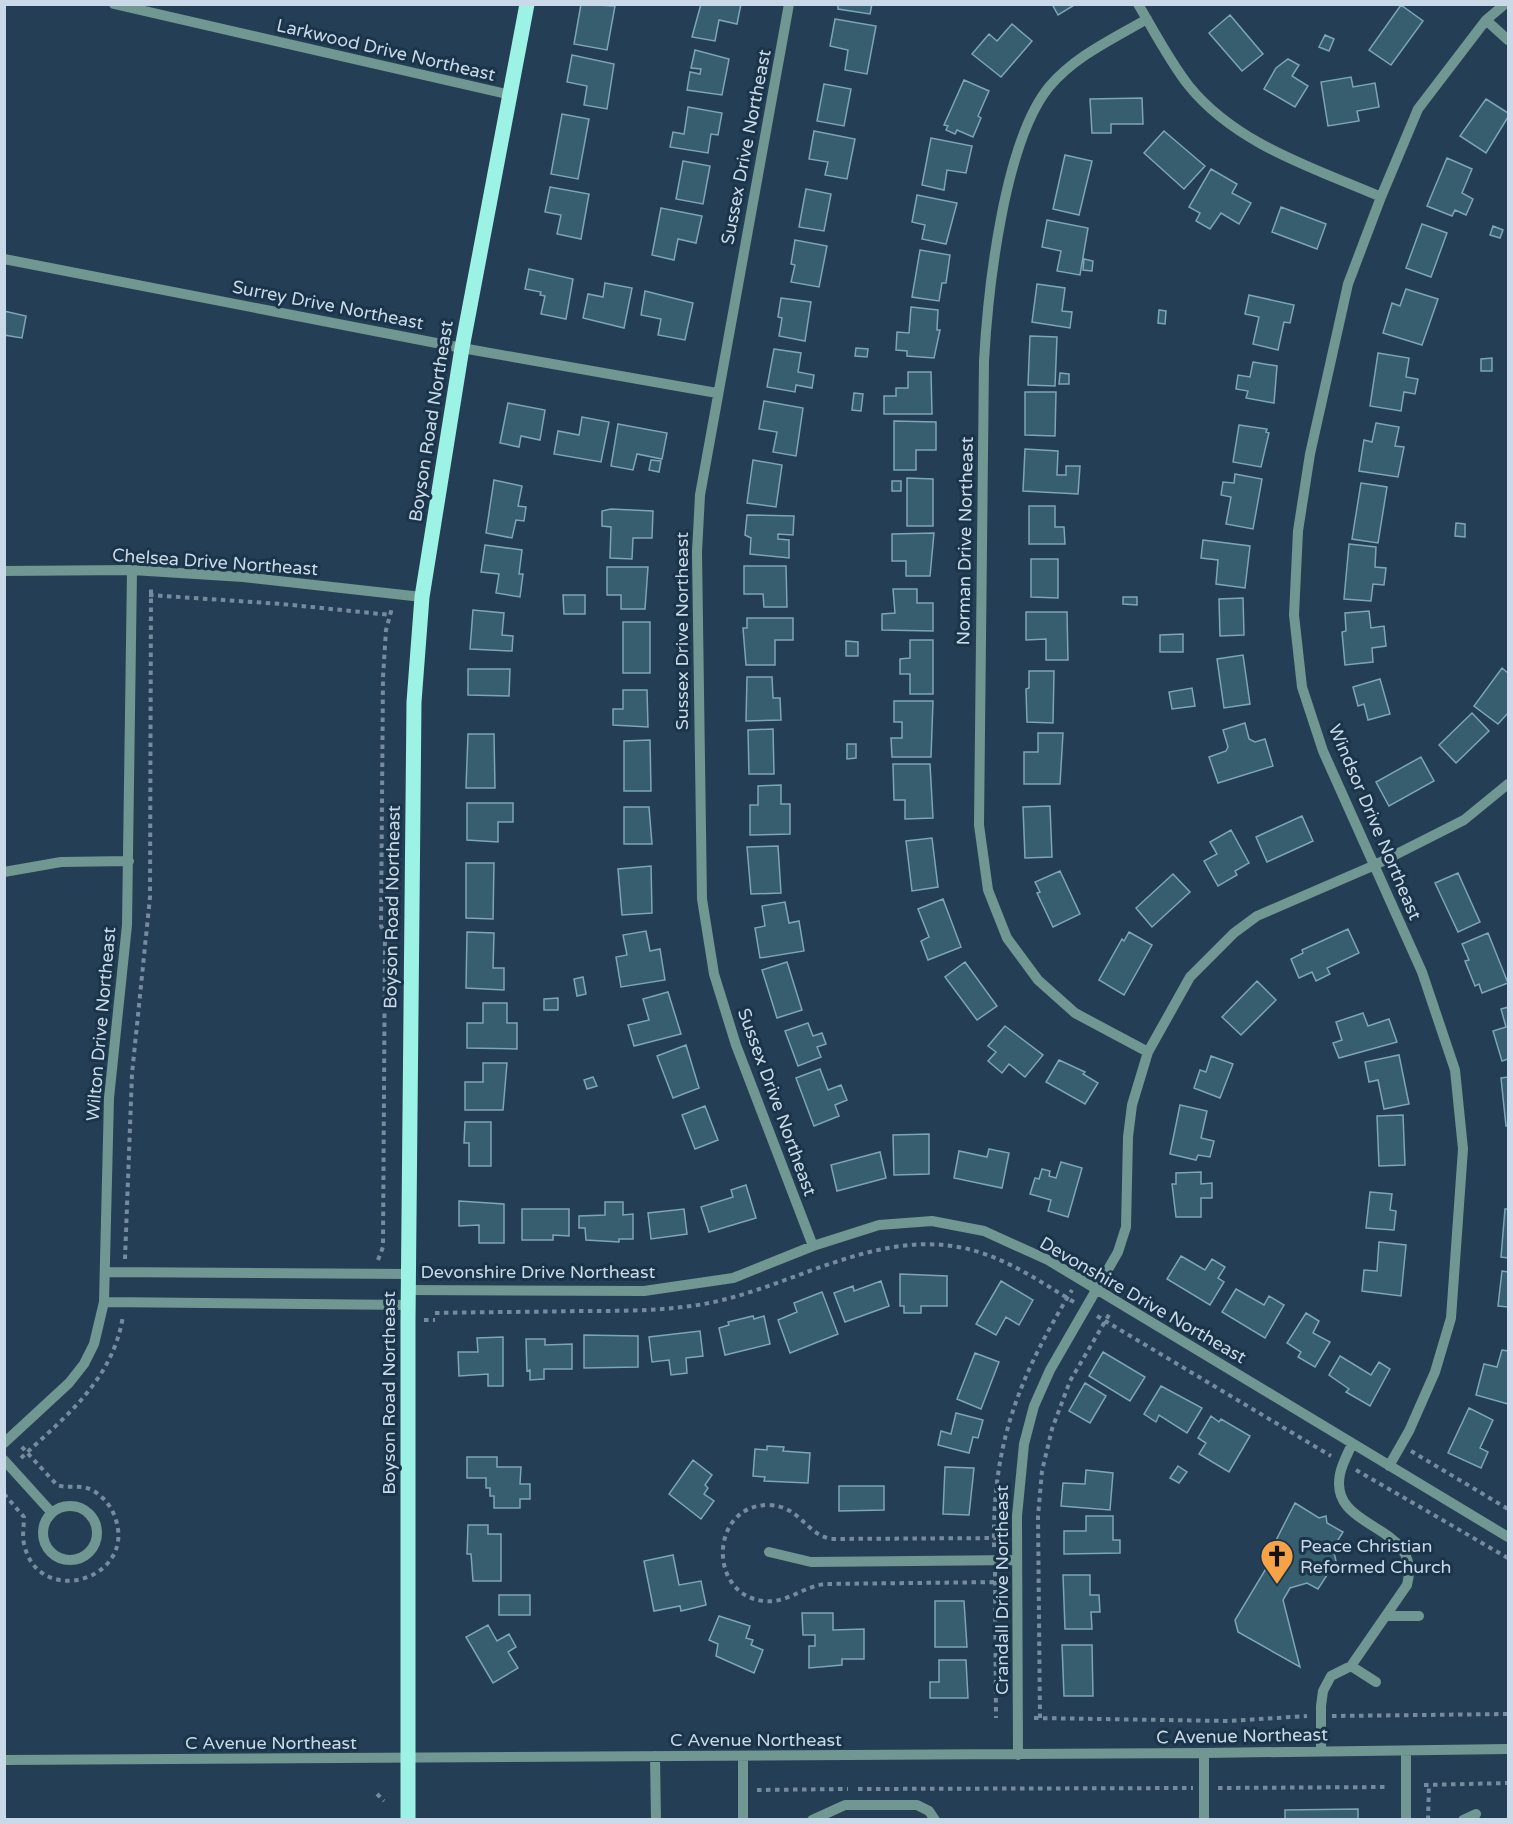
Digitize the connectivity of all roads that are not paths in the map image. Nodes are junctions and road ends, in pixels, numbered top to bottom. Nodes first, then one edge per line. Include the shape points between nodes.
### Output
1 (114, 4) edge
2 (527, 4) edge
3 (789, 4) edge
4 (1138, 4) edge
5 (1505, 4) edge
6 (1147, 19) junction
7 (1486, 20) junction
8 (1509, 40) edge
9 (511, 95) junction
10 (1381, 197) junction
11 (4, 260) edge
12 (462, 348) junction
13 (717, 393) junction
14 (132, 570) junction
15 (4, 571) edge
16 (422, 597) junction
17 (1509, 784) edge
18 (129, 861) junction
19 (1375, 865) junction
20 (4, 872) edge
21 (1148, 1052) junction
22 (813, 1246) junction
23 (105, 1272) junction
24 (408, 1274) junction
25 (1098, 1289) junction
26 (408, 1297) junction
27 (104, 1302) junction
28 (4, 1443) edge
29 (1352, 1444) junction
30 (4, 1460) edge
31 (1389, 1466) junction
32 (52, 1513) junction
33 (1509, 1537) edge
34 (769, 1552) dead end
35 (1016, 1560) junction
36 (1386, 1616) junction
37 (1419, 1616) dead end
38 (1352, 1666) junction
39 (1376, 1682) dead end
40 (1509, 1749) edge
41 (1406, 1751) junction
42 (1321, 1752) junction
43 (1204, 1754) junction
44 (1018, 1755) junction
45 (655, 1756) junction
46 (743, 1756) junction
47 (408, 1759) junction
48 (4, 1760) edge
49 (1476, 1814) dead end
50 (408, 1820) edge
51 (656, 1820) edge
52 (743, 1820) edge
53 (812, 1820) edge
54 (935, 1820) edge
55 (1204, 1820) edge
56 (1406, 1820) edge
57 (1463, 1820) edge

1 - 9 street, Larkwood Drive Northeast
2 - 9 main road, Boyson Road Northeast
3 - 13 street, Sussex Drive Northeast
4 - 6 street
5 - 7 street, Windsor Drive Northeast
6 - 10 street via 1189,86 1257,143
6 - 21 street, Norman Drive Northeast via 1069,67 1048,88 1022,134 1010,179 987,311 984,361 978,825 988,890 1007,938 1038,980 1076,1013
7 - 8 street
7 - 10 street, Windsor Drive Northeast via 1418,109
9 - 12 main road, Boyson Road Northeast
10 - 19 street, Windsor Drive Northeast via 1348,284 1310,454 1298,531 1294,615 1302,687 1316,730
11 - 12 street, Surrey Drive Northeast
12 - 13 street, Surrey Drive Northeast
12 - 16 main road, Boyson Road Northeast
13 - 22 street, Sussex Drive Northeast via 700,495 697,552 702,899 714,974 736,1045
14 - 15 street, Chelsea Drive Northeast
14 - 16 street, Chelsea Drive Northeast via 243,577
14 - 18 street, Wilton Drive Northeast
16 - 24 main road, Boyson Road Northeast via 414,702
17 - 19 street, Crandall Drive Northeast via 1464,820
18 - 20 street via 61,862
18 - 23 street, Wilton Drive Northeast via 127,925 110,1098
19 - 21 street, Crandall Drive Northeast via 1257,916 1234,933 1190,976
19 - 31 street, Windsor Drive Northeast via 1422,972 1455,1070 1463,1149 1451,1318 1435,1372
21 - 25 street, Crandall Drive Northeast via 1132,1105 1126,1227
22 - 25 street, Devonshire Drive Northeast via 879,1226 932,1221 984,1231 1048,1260
22 - 26 street, Devonshire Drive Northeast via 733,1278 644,1291
23 - 24 street, Devonshire Drive Northeast
23 - 27 street, Wilton Drive Northeast
24 - 26 main road, Boyson Road Northeast
25 - 29 street, Devonshire Drive Northeast
25 - 35 street, Crandall Drive Northeast via 1050,1370 1034,1406 1019,1480
26 - 27 street, Devonshire Drive Northeast
26 - 47 main road, Boyson Road Northeast
27 - 28 street, Wilton Drive Northeast via 94,1344 84,1364
29 - 31 street, Devonshire Drive Northeast
29 - 36 street via 1339,1486 1342,1500 1349,1510 1400,1544 1407,1557 1407,1585
30 - 32 street
31 - 33 street, Devonshire Drive Northeast
32 - 32 street via 44,1528 51,1552 74,1560 90,1553 97,1527 87,1511 69,1506
34 - 35 street via 811,1562
35 - 44 street, Crandall Drive Northeast
36 - 37 street
36 - 38 street
38 - 39 street
38 - 42 street via 1331,1676 1323,1691
40 - 41 street, C Avenue Northeast
41 - 42 street, C Avenue Northeast
41 - 56 street
42 - 43 street, C Avenue Northeast
43 - 44 street, C Avenue Northeast
43 - 55 street
44 - 46 street, C Avenue Northeast
45 - 46 street, C Avenue Northeast
45 - 47 street, C Avenue Northeast
45 - 51 street
46 - 52 street
47 - 48 street, C Avenue Northeast
47 - 50 main road, Boyson Road Northeast
49 - 57 street
53 - 54 street via 845,1804 917,1805 929,1811

